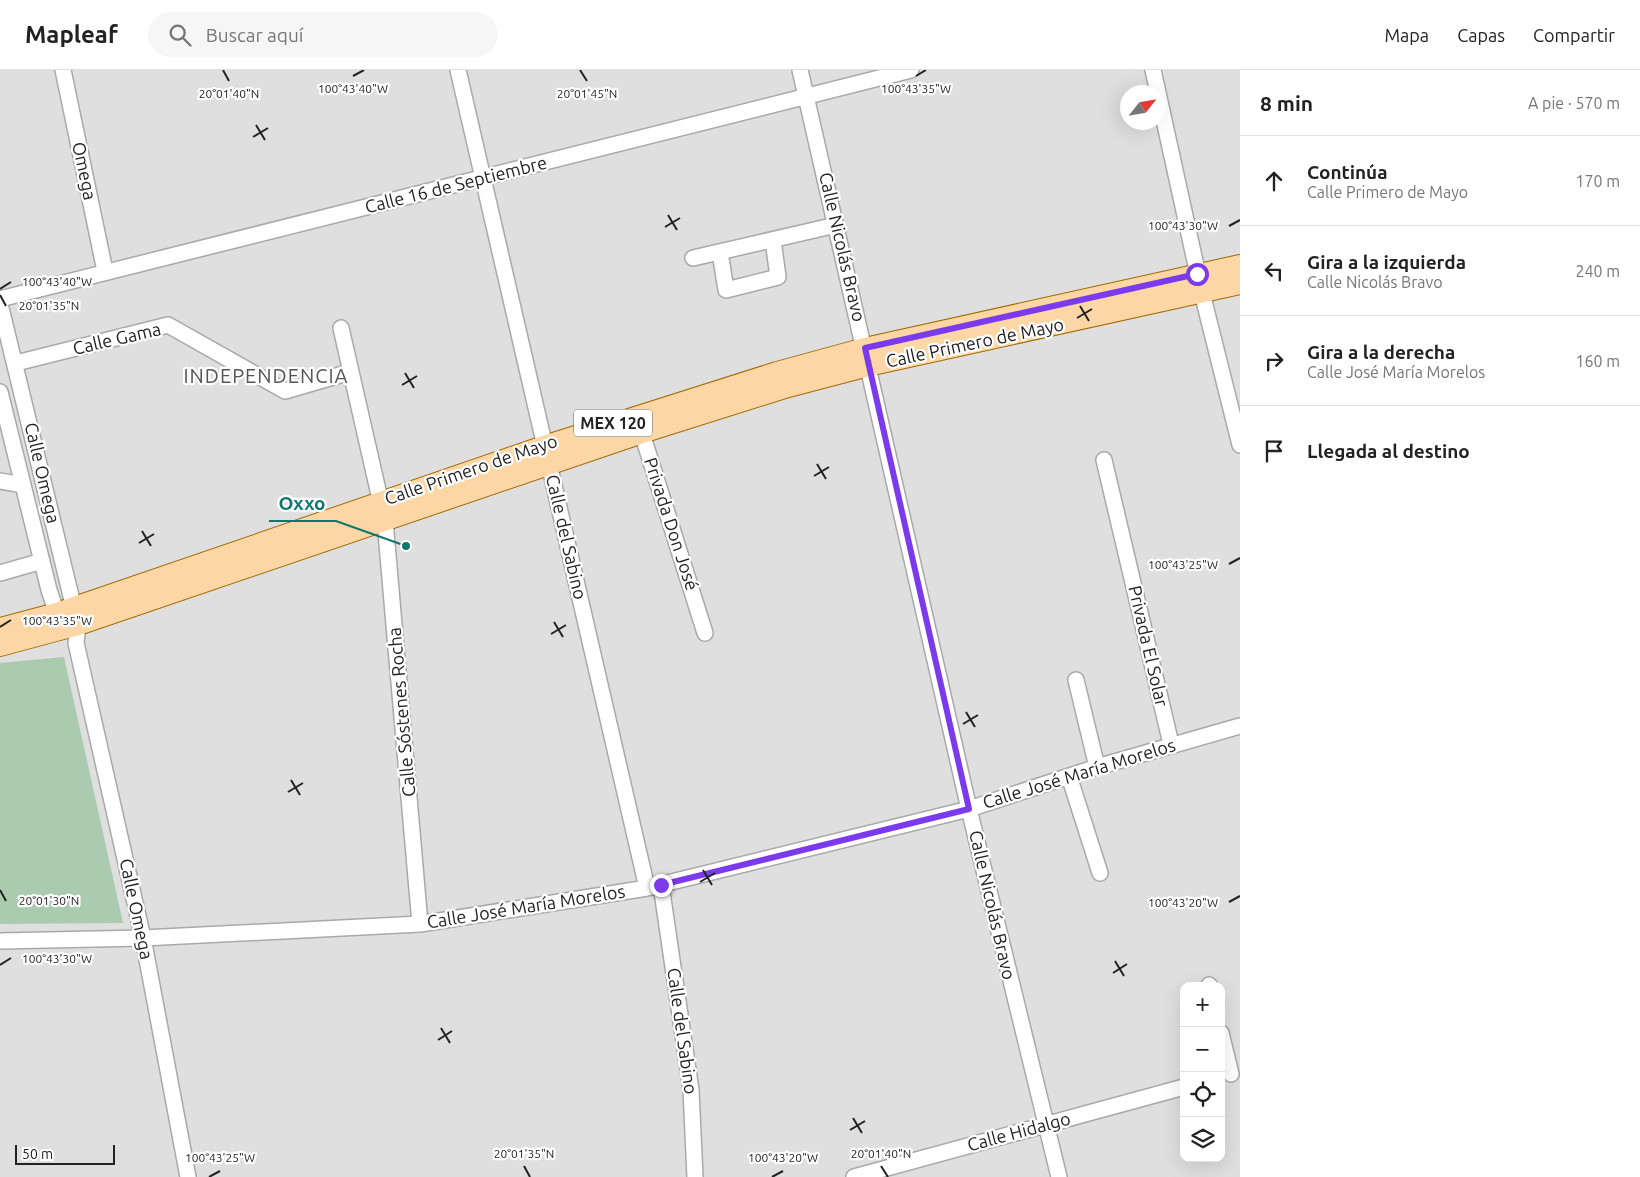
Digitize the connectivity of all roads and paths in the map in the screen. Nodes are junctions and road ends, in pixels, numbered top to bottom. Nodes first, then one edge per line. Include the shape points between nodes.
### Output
1 (63, 70) edge
2 (458, 70) edge
3 (800, 70) edge
4 (911, 70) edge
5 (1153, 70) edge
6 (807, 97) junction
7 (483, 179) junction
8 (836, 225) junction
9 (773, 240) junction
10 (720, 252) junction
11 (693, 258) dead end
12 (1240, 265) edge
13 (105, 271) junction
14 (1199, 283) junction
15 (1240, 284) edge
16 (0, 299) edge
17 (0, 304) edge
18 (342, 328) dead end
19 (867, 357) junction
20 (16, 363) junction
21 (350, 372) junction
22 (0, 392) edge
23 (640, 424) junction
24 (1238, 427) edge
25 (1240, 445) edge
26 (547, 455) junction
27 (1104, 460) dead end
28 (0, 481) edge
29 (23, 485) junction
30 (380, 501) junction
31 (385, 521) junction
32 (42, 562) junction
33 (0, 573) edge
34 (69, 623) junction
35 (0, 628) edge
36 (705, 633) dead end
37 (0, 646) edge
38 (1076, 680) dead end
39 (1240, 726) edge
40 (1171, 744) junction
41 (1097, 767) junction
42 (1069, 776) junction
43 (969, 809) junction
44 (1100, 873) dead end
45 (654, 886) junction
46 (420, 924) junction
47 (143, 938) junction
48 (0, 940) edge
49 (1225, 1049) edge
50 (1231, 1074) edge
51 (1180, 1088) edge
52 (1045, 1126) junction
53 (188, 1177) edge
54 (695, 1177) edge
55 (854, 1177) edge
56 (1059, 1177) edge

1 - 13 street, Omega
2 - 7 street, Calle del Sabino
3 - 6 street, Calle Nicolás Bravo
4 - 6 street, Calle 16 de Septiembre
5 - 14 street
6 - 7 street, Calle 16 de Septiembre
6 - 8 street, Calle Nicolás Bravo
7 - 13 street, Calle 16 de Septiembre
7 - 26 street, Calle del Sabino
8 - 9 street
8 - 19 street, Calle Nicolás Bravo
9 - 10 street
9 - 10 street via 778,277 726,290
10 - 11 street
12 - 14 main road, Calle Primero de Mayo / MEX 120
13 - 16 street, Calle 16 de Septiembre
14 - 15 main road, Calle Primero de Mayo / MEX 120
14 - 19 main road, Calle Primero de Mayo / MEX 120
14 - 24 street
17 - 20 street, Calle Omega
18 - 21 street, Calle Sóstenes Rocha
19 - 23 main road, Calle Primero de Mayo / MEX 120 via 777,372
19 - 43 street, Calle Nicolás Bravo
20 - 21 street, Calle Gama via 168,325 286,390
20 - 34 street, Calle Omega
21 - 30 street, Calle Sóstenes Rocha
22 - 29 street, Calle Omega
23 - 26 main road, Calle Primero de Mayo / MEX 120
23 - 36 street, Privada Don José
24 - 25 street
26 - 30 main road, Calle Primero de Mayo / MEX 120
26 - 31 main road, Calle Primero de Mayo / MEX 120
26 - 45 street, Calle del Sabino
27 - 40 street, Privada El Solar
28 - 29 street
29 - 32 street, Calle Omega
30 - 31 street, Calle Sóstenes Rocha
30 - 34 main road, Calle Primero de Mayo / MEX 120
31 - 34 main road, Calle Primero de Mayo / MEX 120
31 - 46 street, Calle Sóstenes Rocha
32 - 33 street
32 - 34 street, Calle Omega
34 - 35 main road, Calle Primero de Mayo / MEX 120
34 - 37 main road, Calle Primero de Mayo / MEX 120
34 - 47 street, Calle Omega
38 - 41 street
39 - 40 street, Calle José María Morelos
40 - 41 street, Calle José María Morelos
41 - 42 street, Calle José María Morelos
42 - 43 street, Calle José María Morelos
42 - 44 street
43 - 45 street, Calle José María Morelos
43 - 52 street, Calle Nicolás Bravo
45 - 46 street, Calle José María Morelos
45 - 54 street, Calle del Sabino via 691,1090
46 - 47 street, Calle José María Morelos
47 - 48 street, Calle José María Morelos
47 - 53 street, Calle Omega
49 - 50 street
51 - 52 street, Calle Hidalgo
52 - 55 street, Calle Hidalgo
52 - 56 street, Calle Nicolás Bravo

